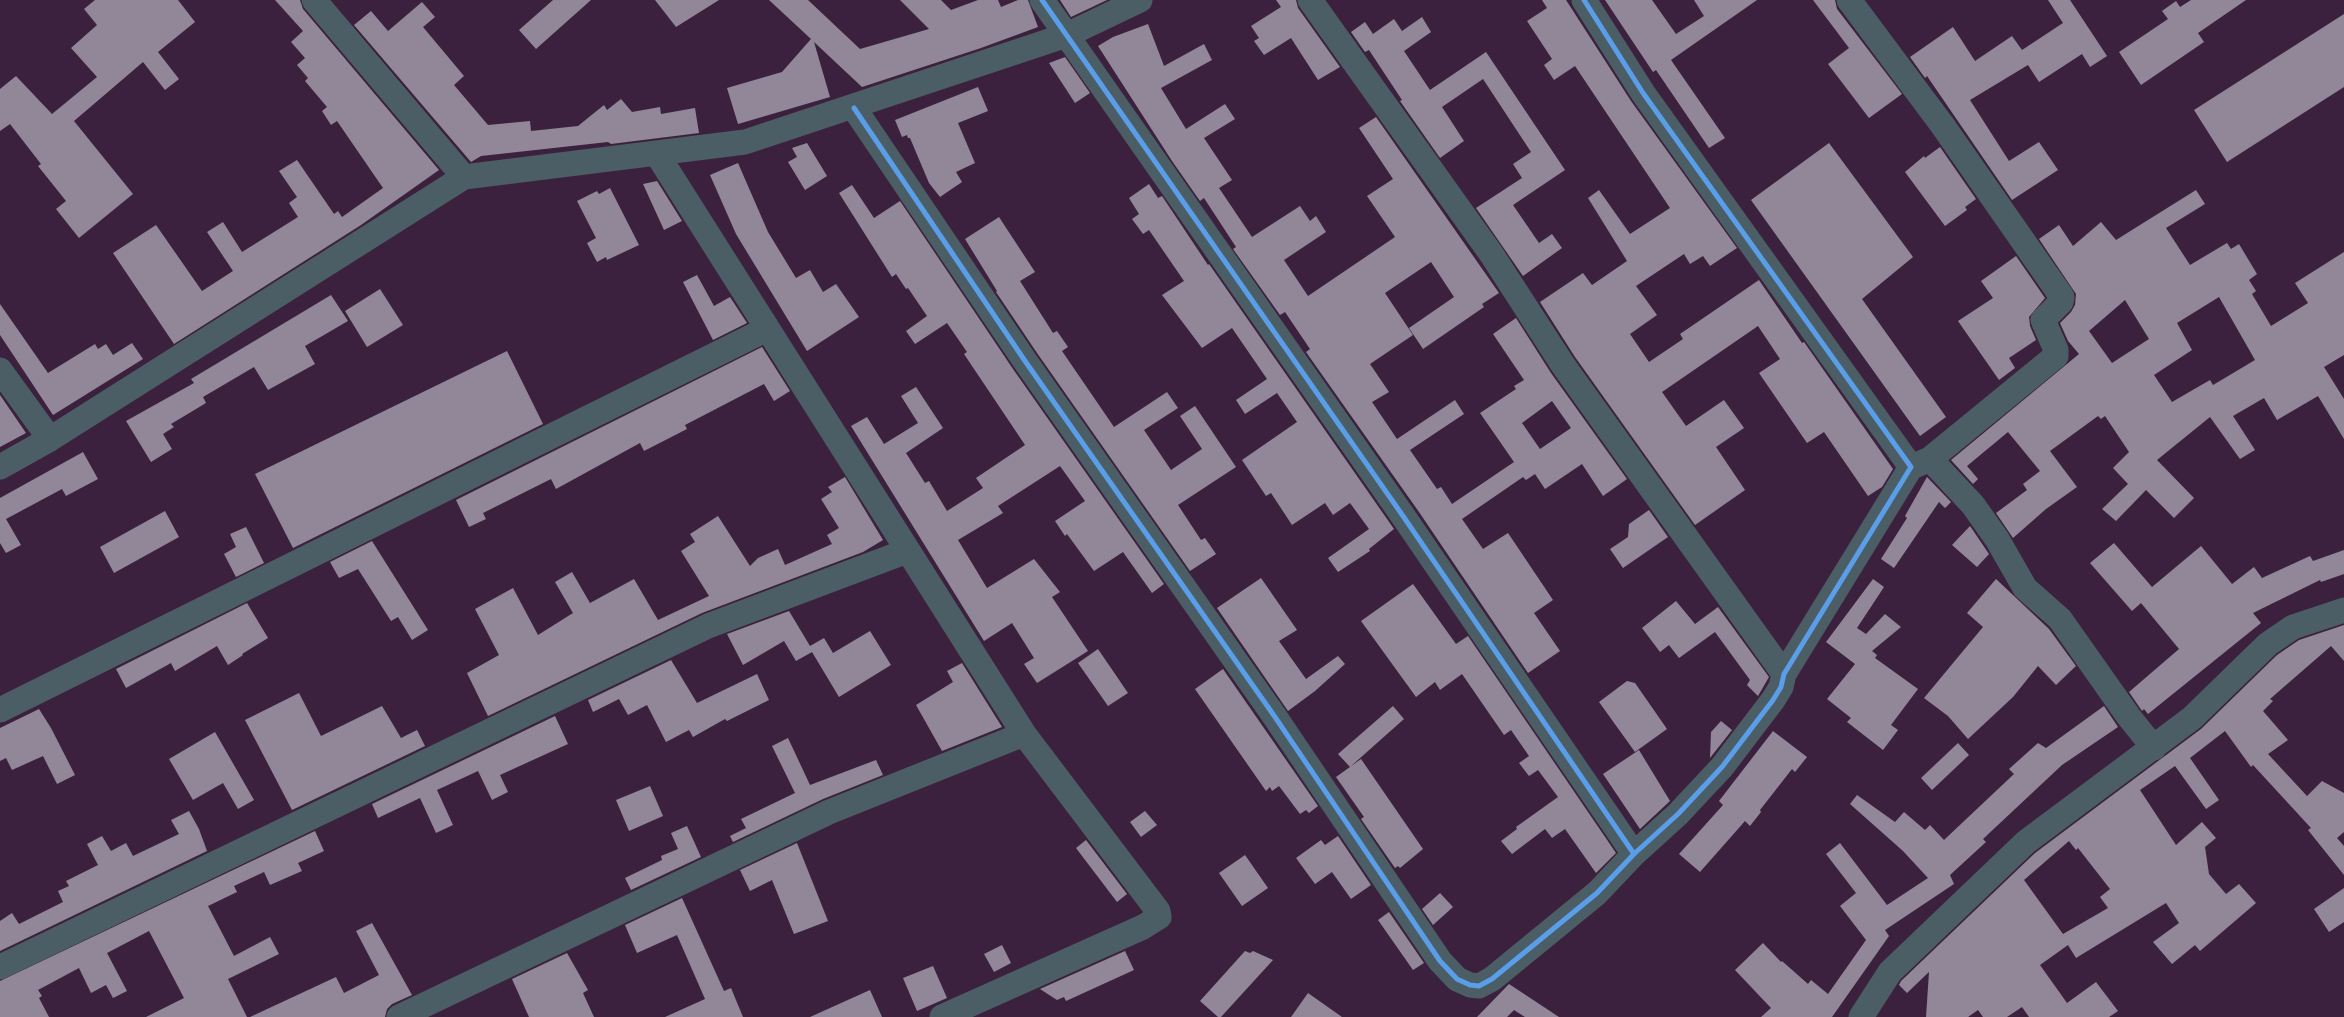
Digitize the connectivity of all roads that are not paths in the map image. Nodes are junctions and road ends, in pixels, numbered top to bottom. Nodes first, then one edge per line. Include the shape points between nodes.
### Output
1 (314, 0) edge
2 (1042, 0) edge
3 (1140, 0) edge
4 (1310, 0) edge
5 (1584, 0) edge
6 (1849, 0) edge
7 (1067, 35) junction
8 (854, 108) junction
9 (657, 154) junction
10 (464, 177) junction
11 (768, 329) junction
12 (0, 370) edge
13 (50, 439) junction
14 (1920, 463) junction
15 (0, 467) edge
16 (907, 551) junction
17 (2344, 610) edge
18 (1784, 674) junction
19 (0, 710) edge
20 (1024, 734) junction
21 (2154, 748) junction
22 (1634, 854) junction
23 (0, 967) edge
24 (399, 1017) edge
25 (942, 1017) edge
26 (1861, 1017) edge

1 - 10 street
2 - 7 street
3 - 7 street
4 - 18 street
5 - 14 street via 1643,93
6 - 14 street via 1943,126 2062,297 2043,320 2056,356
7 - 8 street
7 - 22 street
8 - 9 street via 745,142
8 - 22 street via 1024,361 1275,717 1440,961 1457,979 1470,986 1479,986 1492,978 1597,893
9 - 10 street
9 - 11 street
10 - 13 street
11 - 16 street
11 - 19 street
12 - 13 street
13 - 15 street
14 - 18 street
14 - 21 street via 1973,505 2025,588 2060,619
16 - 20 street
16 - 23 street via 708,626
17 - 21 street via 2293,627 2268,644 2192,718
18 - 22 street via 1773,700 1722,767
20 - 24 street via 828,812
20 - 25 street via 1152,900 1159,917
21 - 26 street via 2026,842 1890,972

